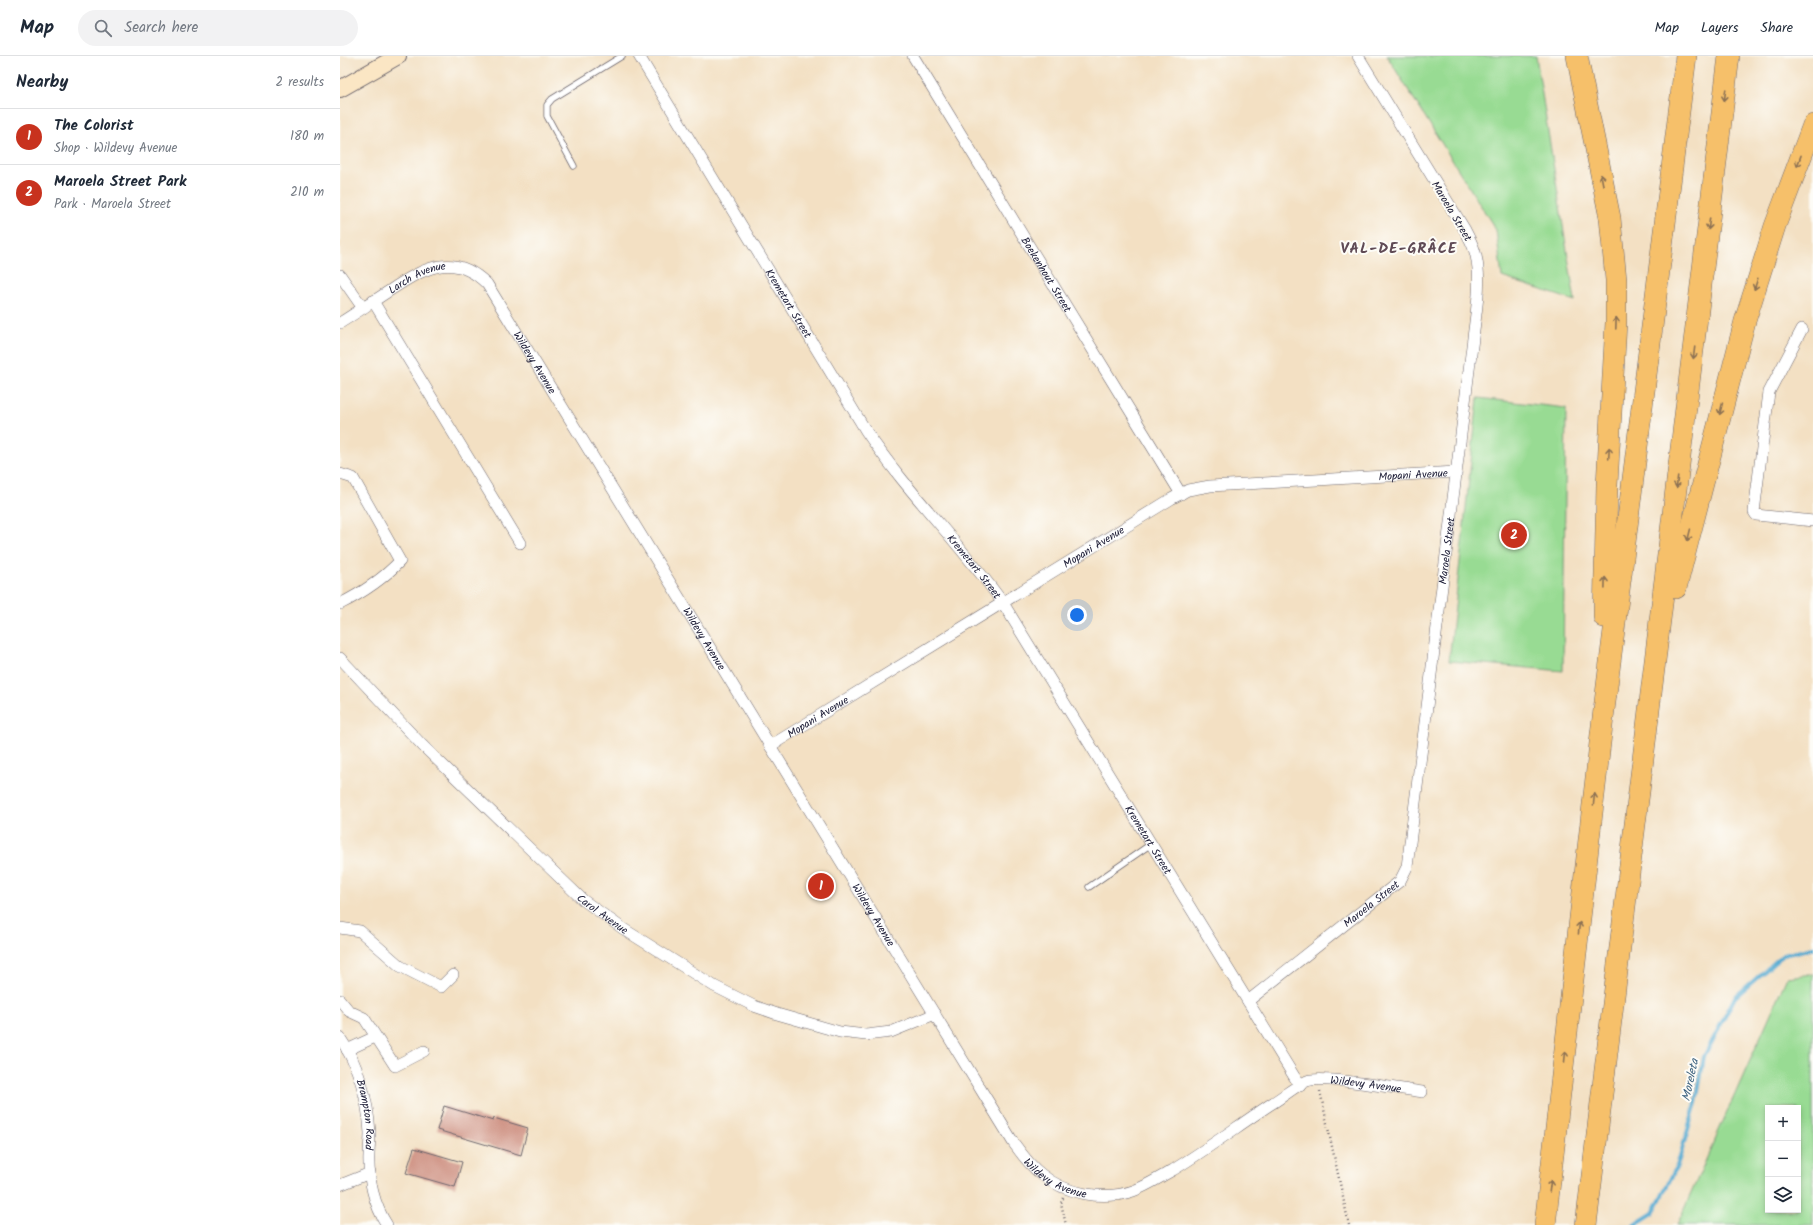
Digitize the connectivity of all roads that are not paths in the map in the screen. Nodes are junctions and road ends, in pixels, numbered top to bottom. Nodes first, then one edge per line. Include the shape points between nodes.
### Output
1 (398, 56) edge
2 (622, 56) edge
3 (639, 56) edge
4 (913, 56) edge
5 (1358, 56) edge
6 (1577, 56) edge
7 (1686, 56) edge
8 (1729, 56) edge
9 (340, 89) edge
10 (1813, 125) edge
11 (574, 166) dead end
12 (340, 275) edge
13 (494, 293) joint
14 (373, 301) junction
15 (363, 308) junction
16 (340, 323) edge
17 (1802, 328) dead end
18 (1456, 472) junction
19 (340, 474) edge
20 (1181, 494) junction
21 (1813, 521) edge
22 (520, 543) dead end
23 (1003, 603) junction
24 (340, 604) edge
25 (340, 658) edge
26 (1655, 669) junction
27 (1601, 734) junction
28 (770, 746) junction
29 (1151, 844) junction
30 (1089, 887) dead end
31 (340, 928) edge
32 (453, 976) dead end
33 (340, 1000) edge
34 (1248, 1001) junction
35 (935, 1014) junction
36 (375, 1037) junction
37 (340, 1038) edge
38 (348, 1050) junction
39 (424, 1051) dead end
40 (1300, 1086) junction
41 (1422, 1092) dead end
42 (370, 1173) junction
43 (340, 1185) edge
44 (387, 1225) edge
45 (1545, 1225) edge
46 (1586, 1225) edge

1 - 9 main road
2 - 11 lane via 552,99 547,105 547,116
3 - 23 street, Kremetart Street via 875,443 903,482
4 - 20 street, Boekenhout Street
5 - 18 street, Maroela Street via 1465,230 1476,255 1476,312
27 -> 6 highway via 1607,485 1616,280 1610,218
7 - 27 highway
8 -> 26 highway
10 -> 26 highway via 1775,226 1744,321
12 - 15 street
13 - 14 street, Larch Avenue via 483,280 471,272 440,265 421,271
13 - 28 street, Wildevy Avenue
14 - 15 street, Larch Avenue
14 - 22 street
15 - 16 street, Larch Avenue
17 - 21 street via 1769,392 1754,512 1756,515
18 - 20 street, Mopani Avenue via 1210,486 1194,488
18 - 34 street, Maroela Street via 1406,872 1400,881 1381,897
19 - 24 street via 353,478 400,561 385,577
20 - 23 street, Mopani Avenue
23 - 28 street, Mopani Avenue
23 - 29 street, Kremetart Street
25 - 35 street, Carol Avenue via 423,746 583,900 697,976 768,1011 855,1034 891,1032
26 - 46 highway
45 -> 27 highway
28 - 35 street, Wildevy Avenue
29 - 30 lane
29 - 34 street, Kremetart Street
31 - 32 street via 360,931 400,966 441,987
33 - 36 street via 350,1011 364,1018
34 - 40 street, Kremetart Street
35 - 40 street, Wildevy Avenue via 1022,1154 1041,1174 1074,1192 1103,1195 1125,1193 1147,1185
36 - 38 street
36 - 39 street via 395,1066
37 - 38 street, Brampton Road
38 - 42 street, Brampton Road via 364,1095 370,1133
40 - 41 street, Wildevy Avenue via 1317,1079
42 - 43 street
42 - 44 street, Brampton Road via 374,1194

